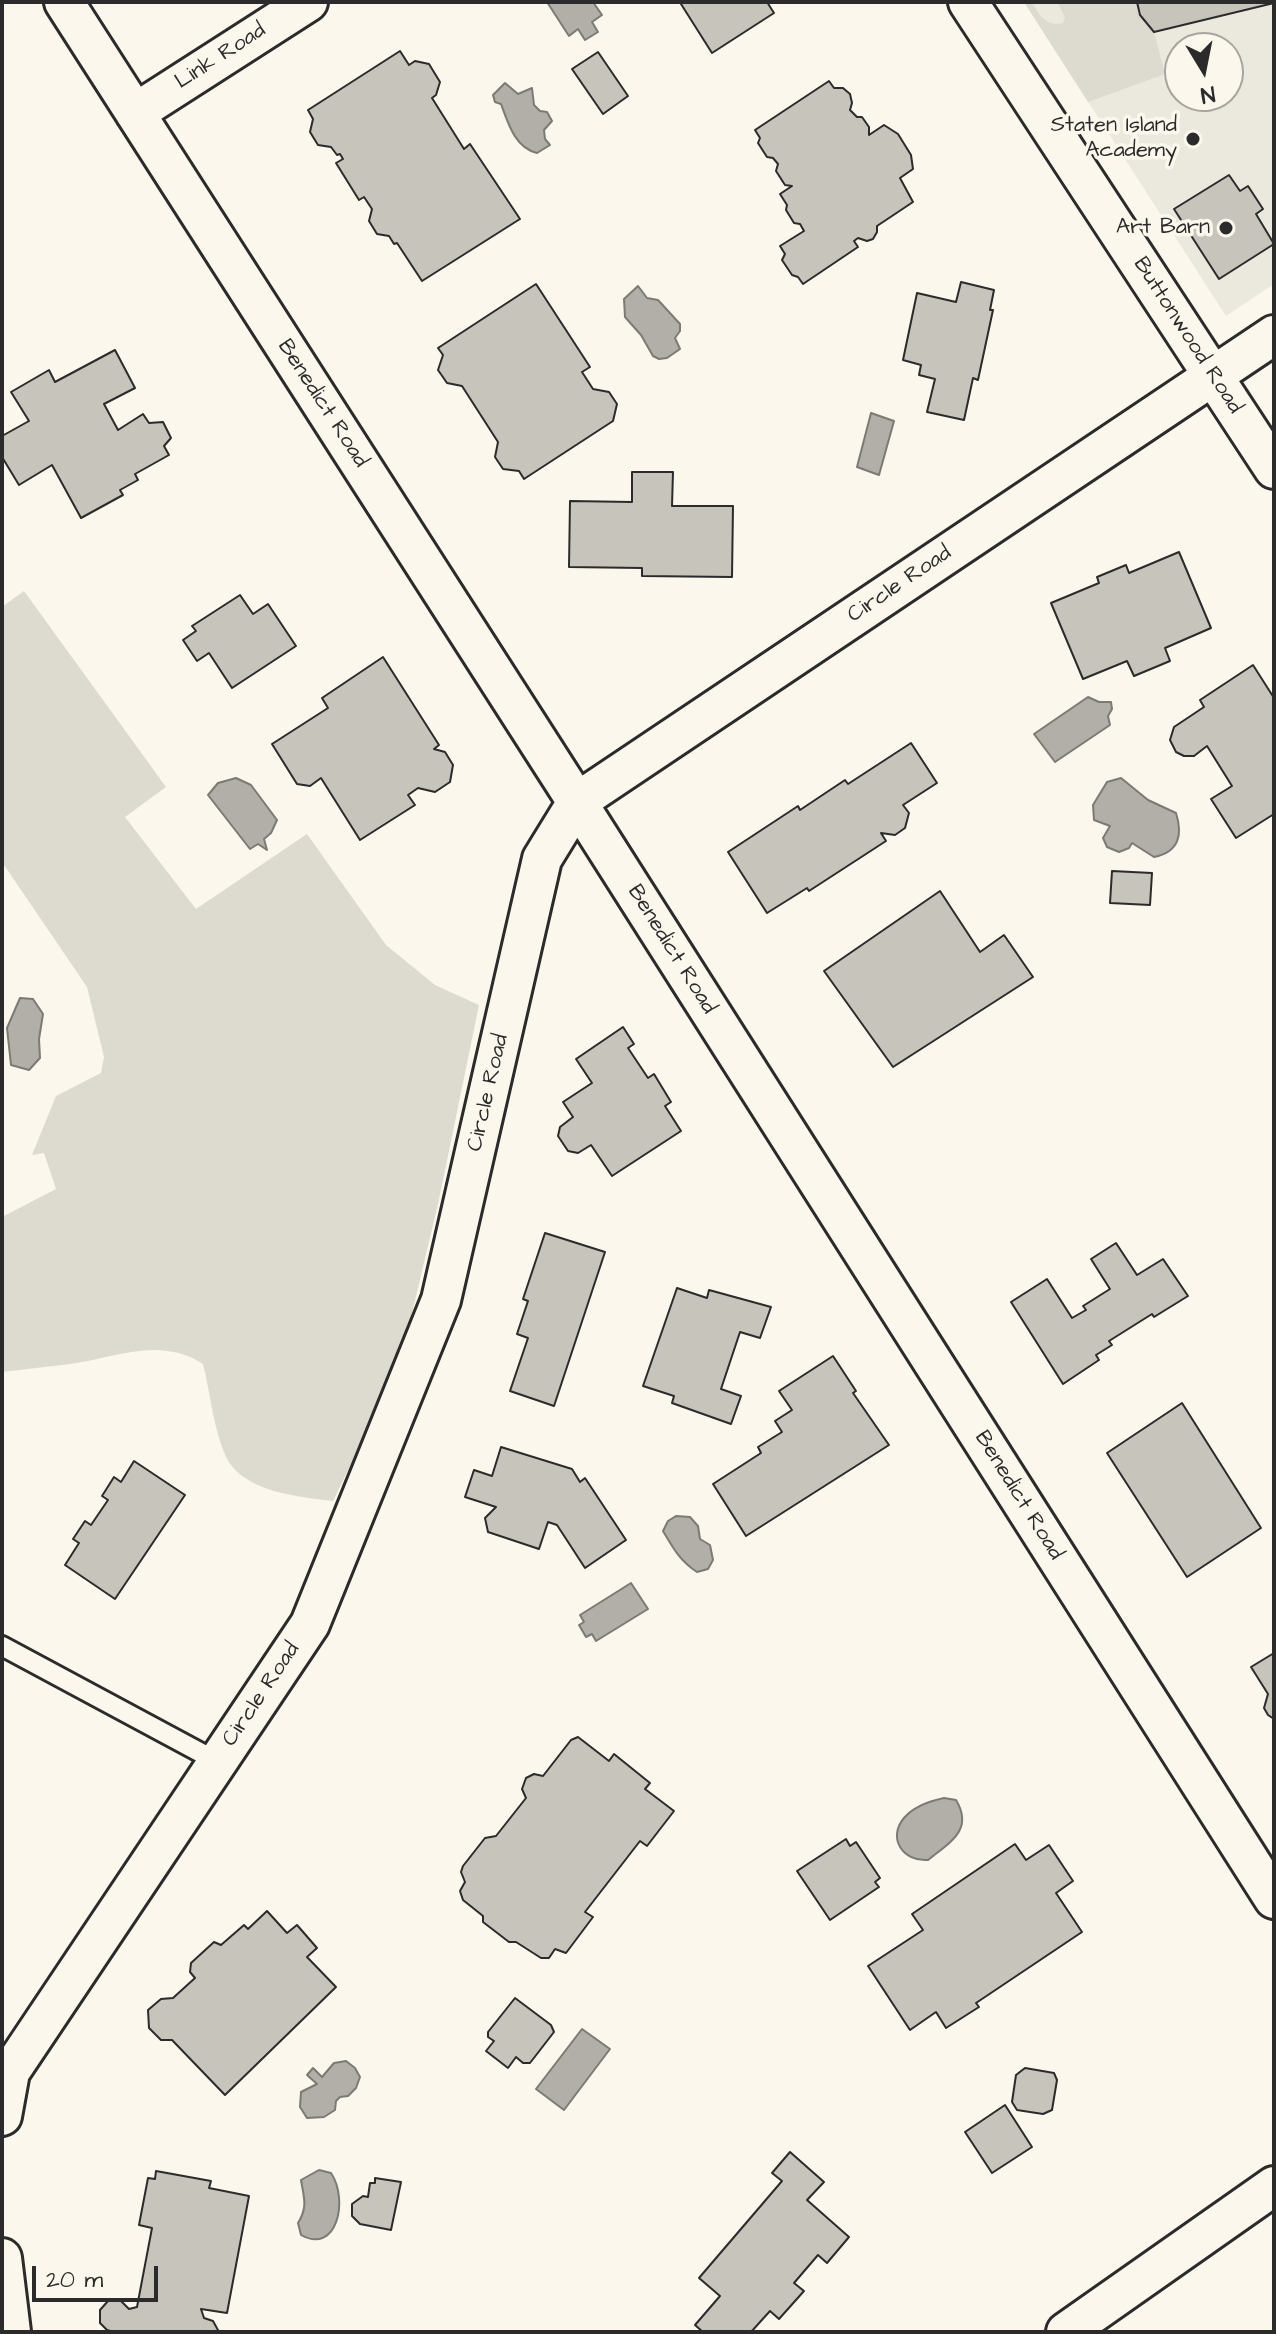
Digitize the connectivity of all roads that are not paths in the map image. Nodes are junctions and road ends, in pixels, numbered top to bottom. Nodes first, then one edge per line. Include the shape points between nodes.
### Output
1 (64, 2) edge
2 (308, 2) edge
3 (968, 2) edge
4 (135, 113) junction
5 (1274, 335) edge
6 (1214, 374) junction
7 (1274, 469) edge
8 (577, 802) junction
9 (2, 1646) edge
10 (218, 1762) junction
11 (1274, 1899) edge
12 (2, 2116) edge
13 (1274, 2186) edge
14 (2, 2258) edge
15 (11, 2332) edge
16 (1066, 2332) edge

1 - 4 street, Benedict Road
2 - 4 street, Link Road
3 - 6 street, Buttonwood Road
4 - 8 street, Benedict Road
5 - 6 street, Circle Road
6 - 7 street, Buttonwood Road
6 - 8 street, Circle Road
8 - 10 street, Circle Road via 542,859 441,1300 310,1624
8 - 11 street, Benedict Road
9 - 10 lane
10 - 12 street, Circle Road via 10,2072
13 - 16 street
14 - 15 street

